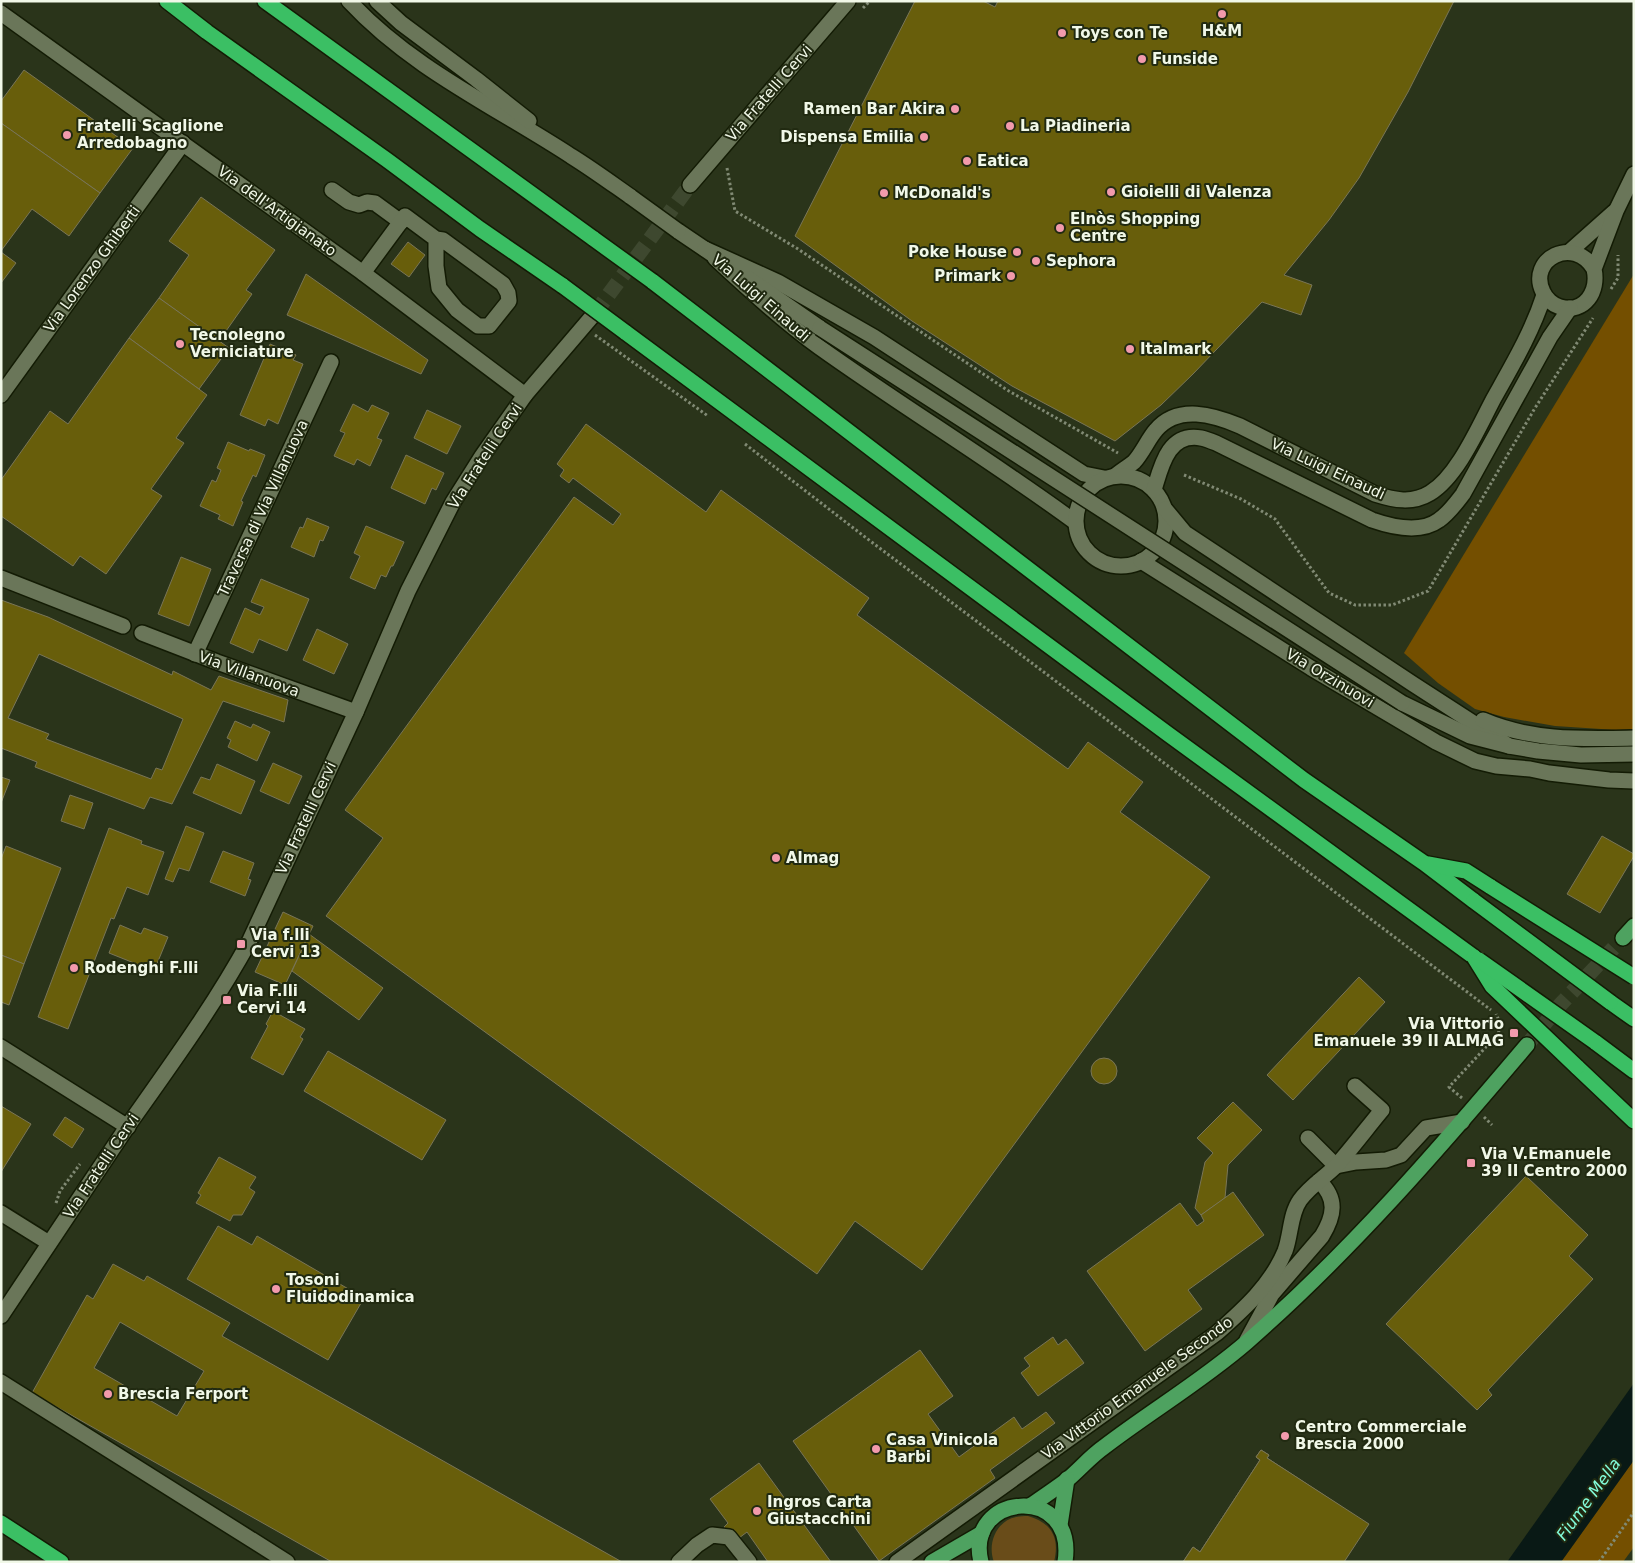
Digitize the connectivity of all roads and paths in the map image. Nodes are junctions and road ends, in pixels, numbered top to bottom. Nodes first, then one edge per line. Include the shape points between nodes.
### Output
1 (167, 1) edge
2 (265, 1) edge
3 (349, 1) edge
4 (377, 1) edge
5 (848, 1) edge
6 (1, 13) edge
7 (183, 144) junction
8 (571, 155) junction
9 (726, 162) dead end
10 (1634, 174) edge
11 (690, 185) tunnel mouth
12 (332, 190) dead end
13 (1616, 211) junction
14 (401, 222) junction
15 (436, 239) junction
16 (705, 249) junction
17 (1569, 252) junction
18 (1594, 269) junction
19 (363, 273) junction
20 (1544, 295) junction
21 (1570, 308) junction
22 (594, 313) tunnel mouth
23 (589, 338) dead end
24 (331, 362) dead end
25 (1, 395) edge
26 (525, 395) junction
27 (709, 417) dead end
28 (740, 440) dead end
29 (1118, 453) dead end
30 (1110, 477) junction
31 (1154, 490) junction
32 (1165, 509) junction
33 (1075, 522) junction
34 (1141, 561) junction
35 (1, 578) edge
36 (123, 626) dead end
37 (142, 633) dead end
38 (195, 654) junction
39 (1453, 708) junction
40 (356, 712) junction
41 (1470, 736) junction
42 (1634, 738) edge
43 (1509, 746) junction
44 (1634, 754) edge
45 (1530, 769) junction
46 (1634, 780) edge
47 (1424, 864) junction
48 (1634, 926) edge
49 (1623, 938) tunnel mouth
50 (1474, 956) junction
51 (1634, 977) edge
52 (1634, 1020) edge
53 (1527, 1045) tunnel mouth
54 (1, 1047) edge
55 (1634, 1071) edge
56 (1355, 1086) dead end
57 (1473, 1108) junction
58 (1634, 1121) edge
59 (1462, 1122) junction
60 (1492, 1125) dead end
61 (128, 1127) junction
62 (1308, 1138) dead end
63 (82, 1162) dead end
64 (1336, 1166) junction
65 (1318, 1181) junction
66 (54, 1206) dead end
67 (1, 1213) edge
68 (49, 1243) junction
69 (1, 1316) edge
70 (1246, 1343) junction
71 (1, 1382) edge
72 (1068, 1479) junction
73 (1030, 1506) junction
74 (1634, 1512) edge
75 (1, 1523) edge
76 (1060, 1525) junction
77 (982, 1533) junction
78 (61, 1562) edge
79 (287, 1562) edge
80 (679, 1562) edge
81 (749, 1562) edge
82 (897, 1562) edge
83 (932, 1562) edge
84 (981, 1562) edge
85 (1064, 1562) edge
86 (1599, 1562) edge

1 - 50 highway, bridge via 563,286
2 - 47 highway, bridge via 652,281 1304,780
3 - 8 street via 391,41 460,88
4 - 8 street
5 - 11 street, Via Fratelli Cervi
6 - 7 street, Via dell'Artigianato
7 - 19 street, Via dell'Artigianato
7 - 25 street, Via Lorenzo Ghiberti
8 - 16 street, bridge
9 - 29 path via 735,211 798,249 1007,390
10 - 13 street, Via Luigi Einaudi
12 - 14 street via 349,202 375,203
13 - 17 street, Via Luigi Einaudi
13 - 18 street, Via Luigi Einaudi
14 - 15 street via 405,216
14 - 19 street
15 - 15 street via 439,288 457,310 478,326 489,326 509,301 503,284 443,240
16 - 30 street, Via Luigi Einaudi via 778,282 874,337 1084,474
16 - 33 street, Via Luigi Einaudi via 767,306 818,346
16 - 41 street, bridge via 820,328 1402,703
17 - 18 street via 1584,257
17 - 20 street, Via Luigi Einaudi via 1554,256 1544,266 1540,280
18 - 21 street, Via Luigi Einaudi via 1596,278 1592,295
19 - 26 street, Via dell'Artigianato
20 - 21 street via 1555,305
20 - 30 street, Via Luigi Einaudi via 1527,338 1466,451 1442,484 1414,500 1394,500 1375,494 1240,426 1202,414 1185,414 1157,428 1134,462
21 - 31 street, Via Luigi Einaudi via 1550,337 1463,494 1438,521 1422,527 1386,525 1201,438 1179,440 1169,449
22 - 26 street, Via Fratelli Cervi
23 - 27 path via 593,334
24 - 38 street, Traversa di Via Villanuova
26 - 40 street, Via Fratelli Cervi via 453,502 408,591
28 - 57 path via 1497,1015 1501,1025 1498,1034 1449,1087
30 - 31 street, Via Luigi Einaudi via 1136,478
30 - 33 street, Via Luigi Einaudi via 1092,486 1083,496
31 - 32 street, Via Luigi Einaudi
32 - 34 street via 1162,539 1154,552
32 - 39 street, Via Luigi Einaudi via 1185,533
33 - 34 street via 1078,536 1097,559 1111,565 1127,566
34 - 45 street, Via Orzinuovi via 1436,742 1475,761
35 - 36 street
37 - 38 street, Via Villanuova
38 - 40 street, Via Villanuova
39 - 42 street, Via Luigi Einaudi via 1503,729 1538,736
39 - 43 street, Via Luigi Einaudi
40 - 61 street, Via Fratelli Cervi via 237,964
41 - 43 street
41 - 45 street, Via Orzinuovi
43 - 44 street via 1581,755
45 - 46 street, Via Orzinuovi
47 - 51 highway, bridge via 1466,871
47 - 52 highway, bridge
48 - 49 main road
50 - 55 highway, bridge
50 - 58 highway, bridge via 1492,986
53 - 57 main road, Via Vittorio Emanuele Secondo
54 - 61 street
56 - 64 street, Via Vittorio Emanuele Secondo via 1382,1110
57 - 59 main road, Via Vittorio Emanuele Secondo
57 - 60 path
59 - 64 street via 1426,1128 1401,1154 1386,1160
59 - 70 main road, Via Vittorio Emanuele Secondo via 1370,1223
61 - 68 street, Via Fratelli Cervi
62 - 64 street
63 - 66 path via 60,1191
64 - 65 street, Via Vittorio Emanuele Secondo
65 - 70 street via 1332,1200 1328,1226 1272,1294
65 - 82 street, Via Vittorio Emanuele Secondo via 1299,1201 1284,1252 1262,1289 1244,1309 1217,1333
67 - 68 street
68 - 69 street, Via Fratelli Cervi
70 - 72 main road, Via Vittorio Emanuele Secondo via 1102,1447
71 - 79 street
72 - 73 main road, Via Vittorio Emanuele Secondo
72 - 76 main road
73 - 76 main road via 1044,1511
73 - 77 main road, Via Vittorio Emanuele Secondo via 1015,1506 1001,1511
74 - 86 path
75 - 78 highway
76 - 85 main road via 1067,1548
77 - 83 main road, Via Vittorio Emanuele Secondo
77 - 84 main road via 978,1546
80 - 81 street via 712,1535 729,1537

